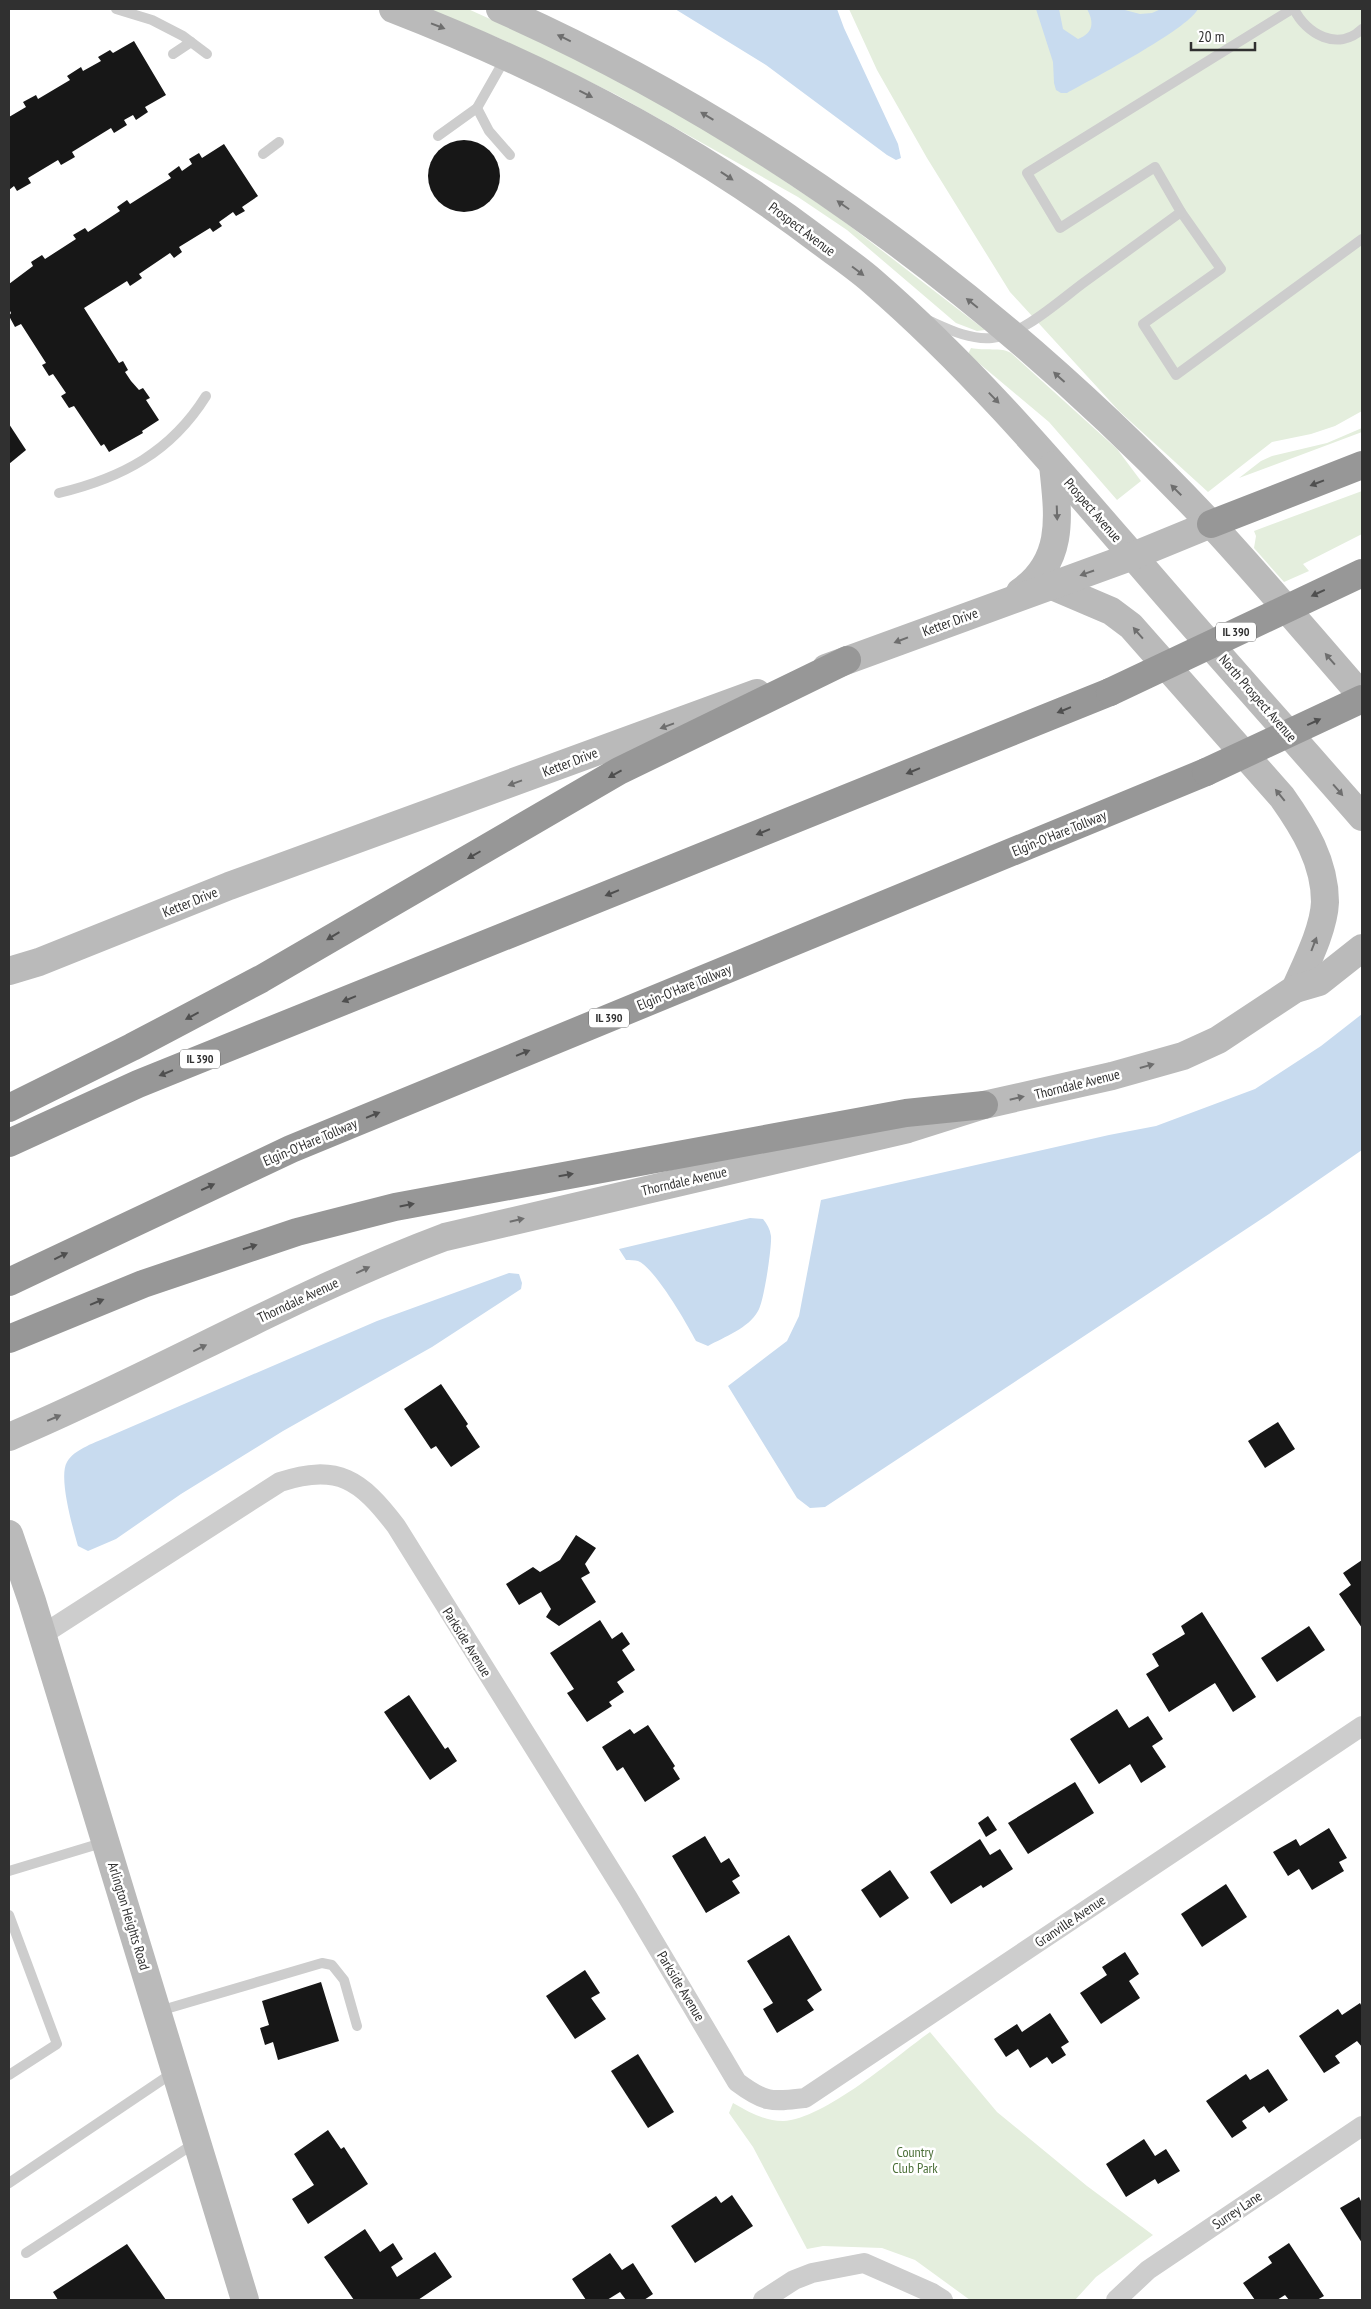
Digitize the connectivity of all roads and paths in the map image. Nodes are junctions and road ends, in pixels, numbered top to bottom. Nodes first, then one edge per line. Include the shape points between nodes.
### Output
1 (116, 9) edge
2 (393, 9) edge
3 (500, 9) edge
4 (1293, 9) edge
5 (1362, 29) edge
6 (191, 42) junction
7 (173, 54) dead end
8 (207, 54) dead end
9 (506, 56) junction
10 (477, 108) junction
11 (438, 136) dead end
12 (279, 142) dead end
13 (263, 154) dead end
14 (510, 155) dead end
15 (1182, 212) junction
16 (1362, 239) edge
17 (903, 310) junction
18 (1010, 334) junction
19 (206, 396) dead end
20 (1054, 465) junction
21 (1362, 465) edge
22 (60, 493) dead end
23 (1211, 524) junction
24 (1133, 556) junction
25 (1362, 572) edge
26 (1050, 586) junction
27 (1007, 602) junction
28 (847, 660) junction
29 (1362, 697) edge
30 (1362, 817) edge
31 (1362, 948) edge
32 (9, 971) edge
33 (1295, 989) junction
34 (984, 1106) junction
35 (9, 1108) edge
36 (9, 1143) edge
37 (13, 1280) edge
38 (9, 1339) edge
39 (9, 1436) edge
40 (9, 1534) edge
41 (42, 1635) junction
42 (1362, 1726) edge
43 (106, 1841) junction
44 (9, 1871) edge
45 (9, 1915) edge
46 (158, 2011) junction
47 (357, 2026) dead end
48 (176, 2071) junction
49 (9, 2075) edge
50 (773, 2102) joint
51 (1362, 2126) edge
52 (198, 2141) junction
53 (9, 2183) edge
54 (26, 2253) dead end
55 (245, 2300) edge
56 (763, 2300) edge
57 (943, 2300) edge
58 (1116, 2300) edge

1 - 6 lane via 152,20
2 -> 9 street, Prospect Avenue
18 -> 3 street via 879,231 774,157 641,78
4 - 5 lane via 1308,30 1320,37 1346,38
4 - 15 lane via 1027,173 1060,228 1155,167
6 - 7 lane
6 - 8 lane
9 - 10 lane
9 -> 17 street, Prospect Avenue via 586,94 709,164 792,220 869,279
10 - 11 lane
10 - 14 lane via 489,131
12 - 13 lane
15 - 16 lane via 1221,270 1143,324 1176,375
15 - 18 lane
17 - 18 lane via 961,334 992,338
17 -> 20 street, Prospect Avenue via 998,402
23 -> 18 street via 1089,404
19 - 22 lane via 191,419 168,443 119,474 90,486
20 - 24 street, Prospect Avenue
20 -> 27 street via 1057,534 1035,582
21 -> 23 highway
23 - 24 street, Ketter Drive
29 -> 23 street
24 -> 26 street, Ketter Drive
24 -> 30 street, North Prospect Avenue
25 -> 36 highway, IL 390, bridge via 1110,692 147,1080
26 - 27 street, Ketter Drive
33 -> 26 street via 1316,940 1325,903 1322,876 1303,826 1282,797 1131,626 1111,610
27 -> 28 street, Ketter Drive
28 -> 32 street, Ketter Drive via 238,883
28 -> 35 highway via 619,771 261,979
37 -> 29 highway, Elgin-O'Hare Tollway / IL 390, bridge via 291,1148 1206,772
31 - 33 street, Thorndale Avenue via 1319,982
34 -> 33 street, Thorndale Avenue via 1184,1056 1218,1040
38 -> 34 highway via 216,1257 395,1207 906,1113
39 -> 34 street, Thorndale Avenue via 73,1409 380,1261 445,1237 908,1129
40 - 41 street, Arlington Heights Road
41 - 43 street, Arlington Heights Road
41 - 50 street, Parkside Avenue via 280,1482 322,1473 348,1479 376,1500 396,1526 628,1898 737,2082 754,2095
42 - 50 street, Granville Avenue via 804,2098
43 - 44 lane
43 - 46 street, Arlington Heights Road
45 - 49 lane via 57,2044
46 - 47 lane via 322,1963 332,1965 344,1980
46 - 48 street, Arlington Heights Road
48 - 52 street, Arlington Heights Road
48 - 53 lane
51 - 58 street, Surrey Lane via 1148,2270
52 - 54 lane
52 - 55 street, Arlington Heights Road
56 - 57 street via 794,2280 812,2273 864,2263

